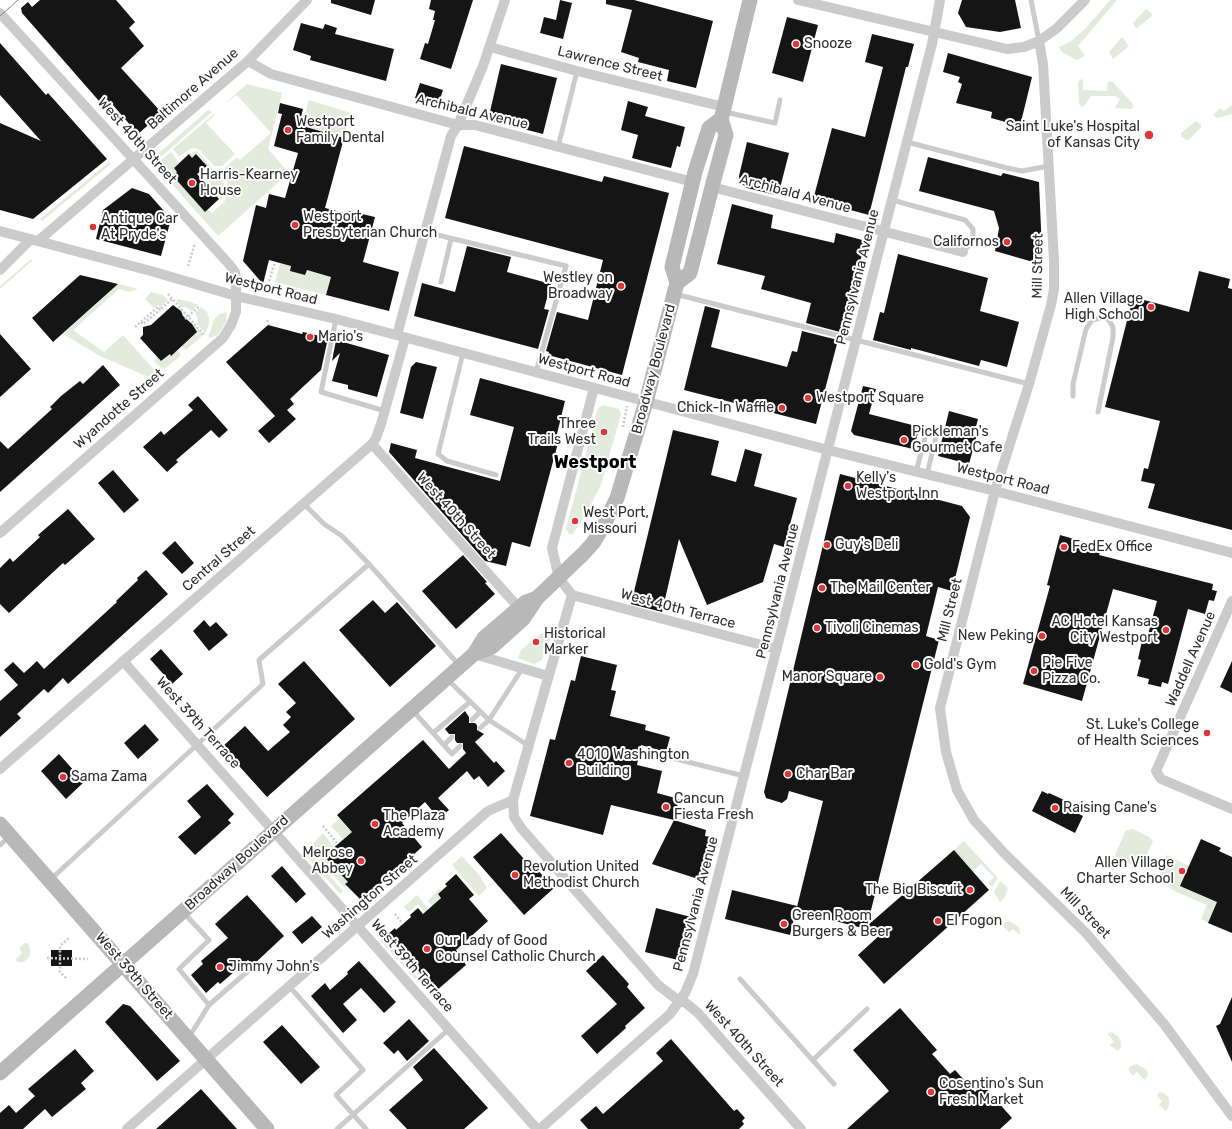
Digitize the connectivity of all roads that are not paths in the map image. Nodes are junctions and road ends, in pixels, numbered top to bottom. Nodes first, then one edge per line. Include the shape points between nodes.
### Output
1 (307, 0) edge
2 (504, 0) edge
3 (750, 0) edge
4 (798, 0) edge
5 (940, 0) edge
6 (1031, 0) edge
7 (1085, 0) edge
8 (0, 13) edge
9 (935, 33) junction
10 (1039, 41) junction
11 (490, 47) junction
12 (248, 61) junction
13 (577, 71) junction
14 (780, 100) dead end
15 (722, 113) junction
16 (458, 125) junction
17 (907, 142) junction
18 (558, 147) junction
19 (134, 158) junction
20 (1049, 166) junction
21 (693, 182) junction
22 (712, 187) junction
23 (892, 200) junction
24 (0, 231) edge
25 (425, 232) junction
26 (884, 232) junction
27 (451, 239) junction
28 (34, 240) junction
29 (963, 252) joint
30 (0, 270) edge
31 (441, 282) dead end
32 (676, 288) junction
33 (236, 296) junction
34 (336, 320) junction
35 (401, 337) junction
36 (856, 341) junction
37 (464, 353) junction
38 (536, 372) junction
39 (1029, 384) junction
40 (594, 388) junction
41 (1073, 396) dead end
42 (646, 402) junction
43 (385, 411) junction
44 (1098, 412) dead end
45 (372, 444) junction
46 (828, 450) junction
47 (916, 472) junction
48 (927, 474) junction
49 (496, 475) dead end
50 (995, 491) junction
51 (303, 503) junction
52 (0, 532) edge
53 (1232, 553) edge
54 (369, 564) junction
55 (559, 578) junction
56 (572, 595) junction
57 (537, 598) junction
58 (1232, 601) edge
59 (519, 608) junction
60 (777, 650) junction
61 (474, 654) junction
62 (123, 661) junction
63 (460, 666) junction
64 (522, 669) junction
65 (548, 676) junction
66 (446, 678) junction
67 (470, 702) junction
68 (411, 709) junction
69 (480, 712) junction
70 (472, 720) dead end
71 (489, 720) junction
72 (480, 728) dead end
73 (433, 733) junction
74 (452, 737) dead end
75 (198, 745) junction
76 (444, 745) junction
77 (460, 746) dead end
78 (529, 746) junction
79 (668, 757) dead end
80 (0, 769) edge
81 (744, 776) junction
82 (513, 800) junction
83 (1232, 810) edge
84 (0, 824) edge
85 (274, 830) junction
86 (5, 840) edge
87 (50, 880) junction
88 (182, 911) junction
89 (358, 926) junction
90 (122, 963) junction
91 (248, 971) dead end
92 (740, 978) dead end
93 (289, 986) junction
94 (679, 1001) junction
95 (209, 1005) junction
96 (867, 1009) dead end
97 (449, 1030) junction
98 (187, 1039) junction
99 (814, 1059) junction
100 (206, 1060) junction
101 (0, 1073) edge
102 (834, 1084) dead end
103 (353, 1115) junction
104 (1232, 1116) edge
105 (127, 1129) edge
106 (267, 1129) edge
107 (337, 1129) edge
108 (366, 1129) edge
109 (537, 1129) edge
110 (540, 1129) edge
111 (801, 1129) edge

1 - 12 street, Baltimore Avenue
2 - 11 street, Central Street
3 - 15 main road
4 - 9 street
5 - 9 street, Pennsylvania Avenue
6 - 10 lane
7 - 10 street via 1056,29
8 - 19 street, West 40th Street
9 - 10 street via 1007,49 1024,47
9 - 17 street, Pennsylvania Avenue
10 - 20 street, Mill Street via 1043,64
11 - 13 street, Lawrence Street
11 - 16 street, Central Street
12 - 16 street, Archibald Avenue via 271,74
12 - 19 street, Baltimore Avenue
13 - 15 street, Lawrence Street
13 - 18 lane
14 - 15 lane via 775,123
15 - 21 main road, Broadway Boulevard via 709,128
15 - 22 main road via 726,135
16 - 18 street, Archibald Avenue via 475,125
16 - 25 street, Central Street via 451,136
17 - 20 lane via 1007,168 1022,170
17 - 23 street, Pennsylvania Avenue
18 - 21 street, Archibald Avenue
19 - 28 street, Baltimore Avenue
19 - 33 street, West 40th Street via 235,272
20 - 39 street, Mill Street via 1054,289
21 - 32 main road, Broadway Boulevard via 672,267
22 - 26 street, Archibald Avenue
22 - 32 main road via 690,273
23 - 26 street, Pennsylvania Avenue
23 - 29 lane via 965,220 973,229 973,236 971,243
24 - 28 street, Westport Road
25 - 27 lane
25 - 35 street, Central Street
26 - 29 street, Archibald Avenue
26 - 36 street, Pennsylvania Avenue
27 - 31 lane
27 - 38 lane via 566,266
28 - 30 street, Baltimore Avenue
28 - 33 street, Westport Road
32 - 36 lane
32 - 42 main road, Broadway Boulevard
33 - 34 street, Westport Road
33 - 52 street, Wyandotte Street via 236,312 222,338
34 - 35 street, Westport Road
34 - 43 lane via 321,392
35 - 37 street, Westport Road
35 - 43 street, Central Street
36 - 39 lane
36 - 46 street, Pennsylvania Avenue
37 - 38 street, Westport Road
37 - 49 lane via 438,454 447,461
38 - 40 street, Westport Road
39 - 50 street, Mill Street
40 - 42 street, Westport Road
40 - 55 street via 552,548
41 - 44 lane via 1073,384 1086,329 1092,320 1108,319 1113,327 1113,337
42 - 46 street, Westport Road
42 - 55 main road, Broadway Boulevard via 617,498 604,525 592,543
43 - 45 street, Central Street
45 - 51 street, Central Street
45 - 59 street, West 40th Street
46 - 47 street, Westport Road
46 - 60 street, Pennsylvania Avenue
47 - 48 street, Westport Road
47 - 48 lane via 927,430 937,433
48 - 50 street, Westport Road
50 - 53 street, Westport Road
50 - 104 street, Mill Street via 940,708 946,752 957,790 974,820 1086,933 1159,1018
51 - 54 lane via 324,524 342,536
51 - 62 street, Central Street
54 - 63 lane
54 - 75 lane via 259,660 264,684
55 - 56 street
55 - 57 main road, Broadway Boulevard
56 - 60 street, West 40th Terrace
56 - 65 street
57 - 59 main road, Broadway Boulevard
57 - 61 main road, Broadway Boulevard via 523,619 492,647
58 - 83 street, Waddell Avenue via 1156,771 1161,779
59 - 61 main road, Broadway Boulevard via 484,638
60 - 81 street, Pennsylvania Avenue
61 - 63 main road, Broadway Boulevard
61 - 64 street
62 - 75 street, West 39th Terrace
62 - 80 street, Central Street
63 - 66 main road, Broadway Boulevard
64 - 65 street
64 - 71 lane
65 - 78 street
66 - 67 lane
66 - 68 main road, Broadway Boulevard
67 - 69 lane
67 - 73 lane
68 - 73 lane
68 - 85 main road, Broadway Boulevard
69 - 70 lane
69 - 71 lane
71 - 72 lane
71 - 78 lane
73 - 76 lane
74 - 76 lane
75 - 85 street, West 39th Terrace
75 - 87 lane
76 - 77 lane via 452,754
78 - 82 street
79 - 81 lane
81 - 94 street, Pennsylvania Avenue via 693,974
82 - 89 street, Washington Street via 488,811
82 - 94 street, West 40th Street via 514,817 522,829 658,985
84 - 86 main road, West 39th Street
85 - 88 main road, Broadway Boulevard
85 - 89 street, West 39th Terrace
86 - 87 main road, West 39th Street
87 - 90 main road, West 39th Street
88 - 90 main road, Broadway Boulevard
88 - 95 lane via 209,940 179,969
89 - 93 street, Washington Street
89 - 97 street, West 39th Terrace
90 - 98 main road, West 39th Street
90 - 101 main road, Broadway Boulevard
91 - 95 lane
92 - 99 lane
93 - 100 street, Washington Street
93 - 103 lane via 363,1070 336,1095
94 - 110 street, Pennsylvania Avenue via 665,1019
94 - 111 street, West 40th Street via 686,1003 698,1013
95 - 98 lane
96 - 99 lane
97 - 103 lane
97 - 109 street, West 39th Terrace
98 - 100 main road, West 39th Street
99 - 102 lane
100 - 105 street, Washington Street
100 - 106 main road, West 39th Street
103 - 107 lane
103 - 108 lane

